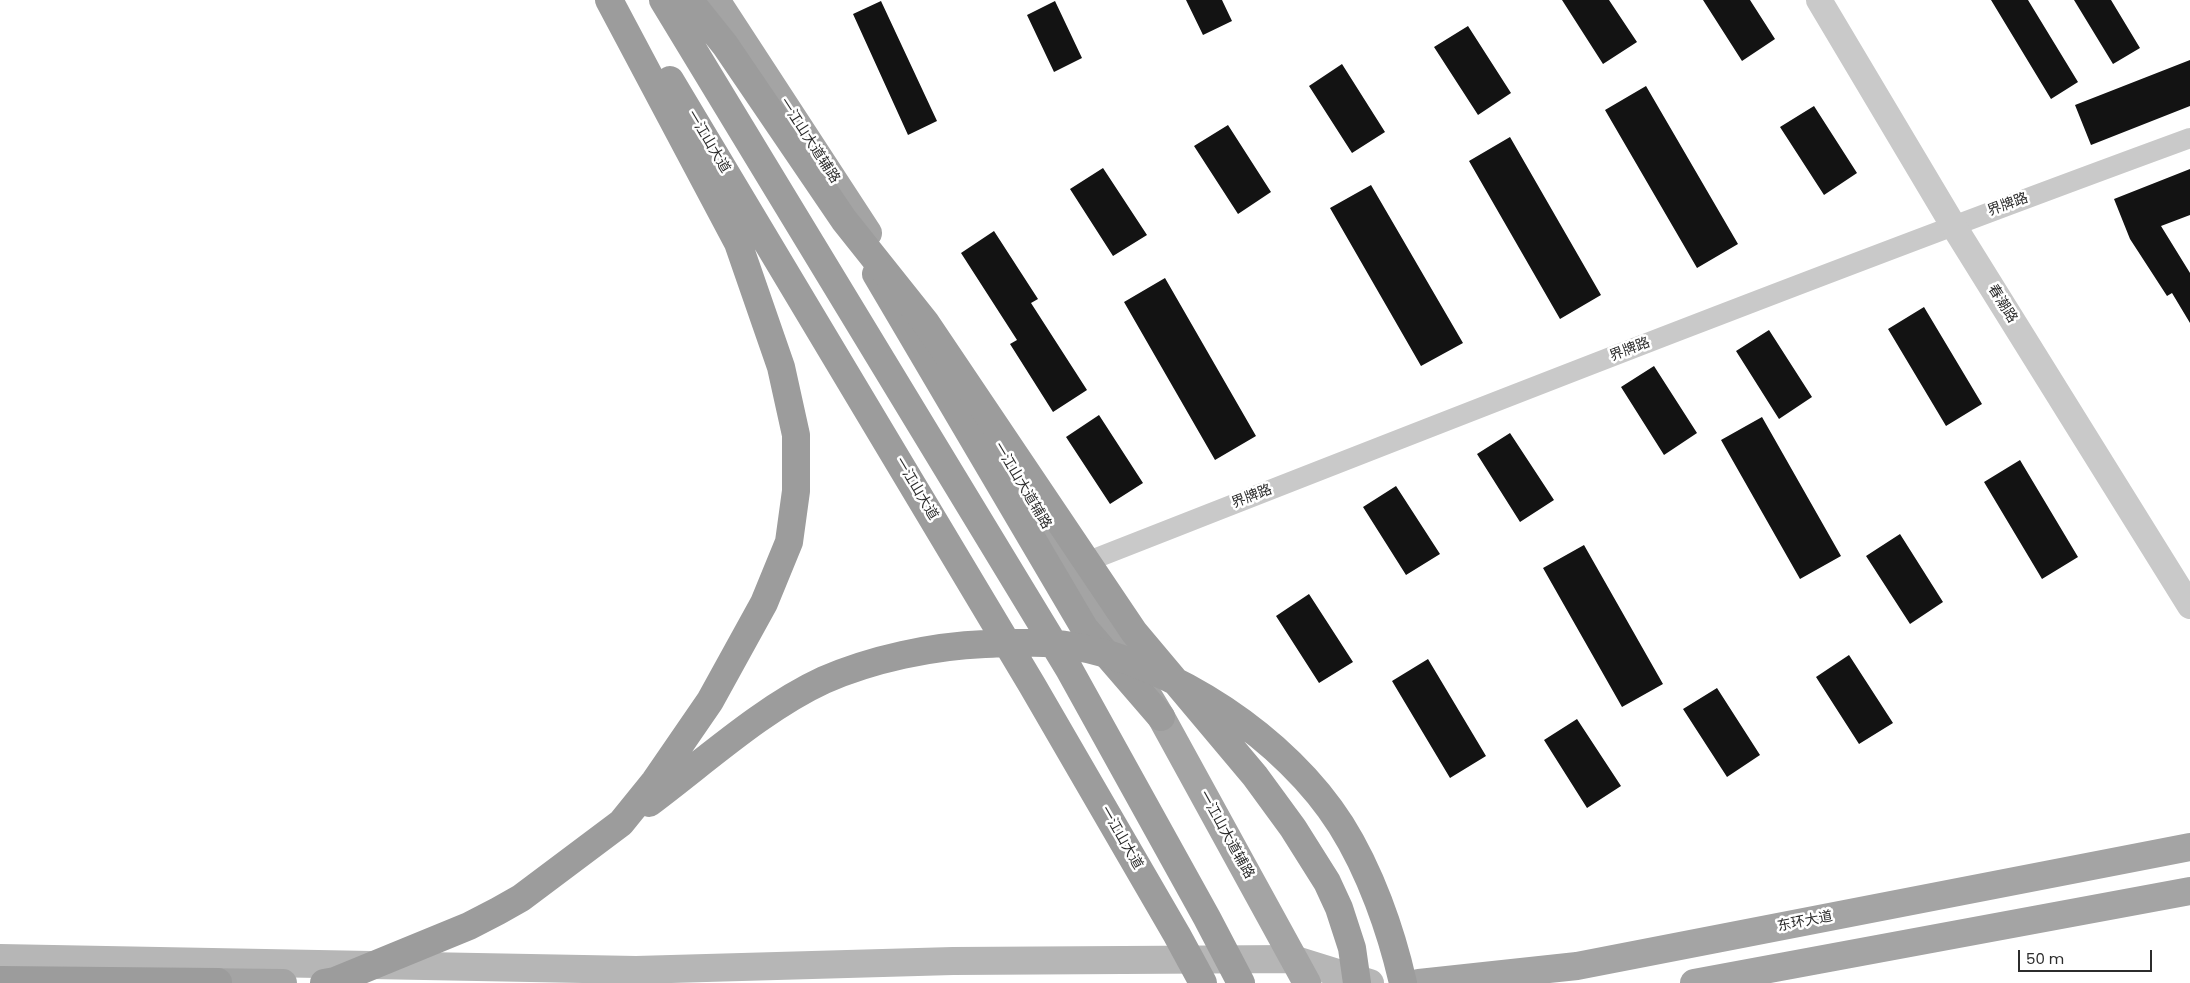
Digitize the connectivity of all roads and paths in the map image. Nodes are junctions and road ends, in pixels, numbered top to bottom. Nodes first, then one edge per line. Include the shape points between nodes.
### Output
1 (609, 0) edge
2 (622, 0) edge
3 (663, 0) edge
4 (689, 0) edge
5 (716, 0) edge
6 (1819, 0) edge
7 (2190, 138) edge
8 (844, 220) junction
9 (1953, 225) junction
10 (1072, 568) junction
11 (2190, 606) edge
12 (1161, 717) junction
13 (621, 823) junction
14 (2190, 848) edge
15 (2190, 891) edge
16 (0, 958) edge
17 (1294, 958) junction
18 (0, 979) edge
19 (208, 982) edge
20 (283, 983) edge
21 (324, 983) edge
22 (1202, 983) edge
23 (1241, 983) edge
24 (1307, 983) edge
25 (1357, 983) edge
26 (1370, 983) edge
27 (1403, 983) edge
28 (1419, 983) edge
29 (1694, 983) edge

1 - 13 highway, bridge via 738,242 781,367 796,435 796,491 789,542 764,603 710,701 655,781
2 - 22 highway, 一江山大道, bridge via 1032,685
3 - 23 highway, bridge via 1069,669
4 - 8 highway, bridge via 725,45
5 - 10 main road, 一江山大道辅路 via 844,196
6 - 9 street, 春潮路
7 - 9 street, 界牌路
8 - 12 highway, bridge via 1085,629
8 - 25 highway, bridge via 926,323 1134,632 1293,828 1327,882 1339,908 1352,948
9 - 10 street, 界牌路
9 - 11 street, 春潮路
10 - 12 main road, 一江山大道辅路
12 - 17 main road, 一江山大道辅路
13 - 21 highway, bridge via 521,898 498,911 469,926
13 - 27 highway, bridge via 770,711 825,680 864,666 954,646 1019,643 1073,646 1147,668 1184,686 1237,718 1290,763 1345,833 1378,899
14 - 28 main road, 东环大道 via 1577,966
15 - 29 main road
16 - 17 main road via 636,970 953,961
17 - 24 main road, 一江山大道辅路
17 - 26 main road
18 - 19 highway
19 - 20 main road

